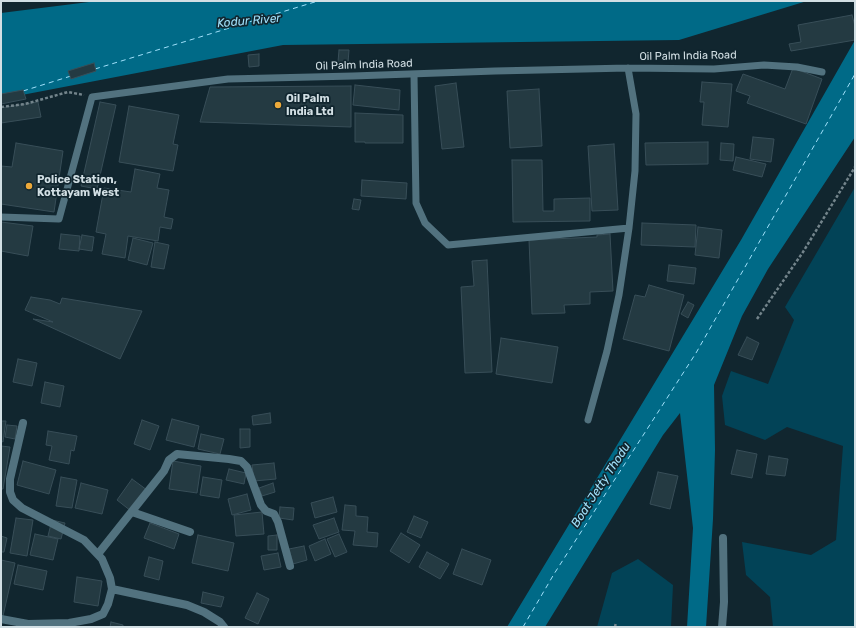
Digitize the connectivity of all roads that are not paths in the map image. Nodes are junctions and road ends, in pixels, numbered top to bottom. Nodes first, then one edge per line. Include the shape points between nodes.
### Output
1 (628, 68) junction
2 (822, 72) dead end
3 (414, 74) junction
4 (1, 217) edge
5 (629, 228) junction
6 (588, 420) dead end
7 (23, 423) dead end
8 (132, 512) junction
9 (190, 532) dead end
10 (723, 538) dead end
11 (98, 554) junction
12 (290, 566) dead end
13 (112, 589) junction
14 (1, 619) edge
15 (224, 627) edge
16 (722, 627) edge

1 - 2 lane, Oil Palm India Road via 764,65
1 - 3 lane, Oil Palm India Road
1 - 5 lane via 636,114 635,171
3 - 4 lane, Oil Palm India Road via 228,79 92,97 59,219
3 - 5 lane via 416,203 425,223 448,245
5 - 6 lane via 608,351
7 - 11 street via 10,479 13,500 22,508 84,540
8 - 9 street
8 - 11 street
8 - 12 street via 164,471 169,460 177,454 240,461 246,467 261,505 266,511 274,514 278,522
10 - 16 street
11 - 13 street via 110,578
13 - 14 street via 103,614 91,619 69,623 28,624
13 - 15 street via 187,605 204,612

